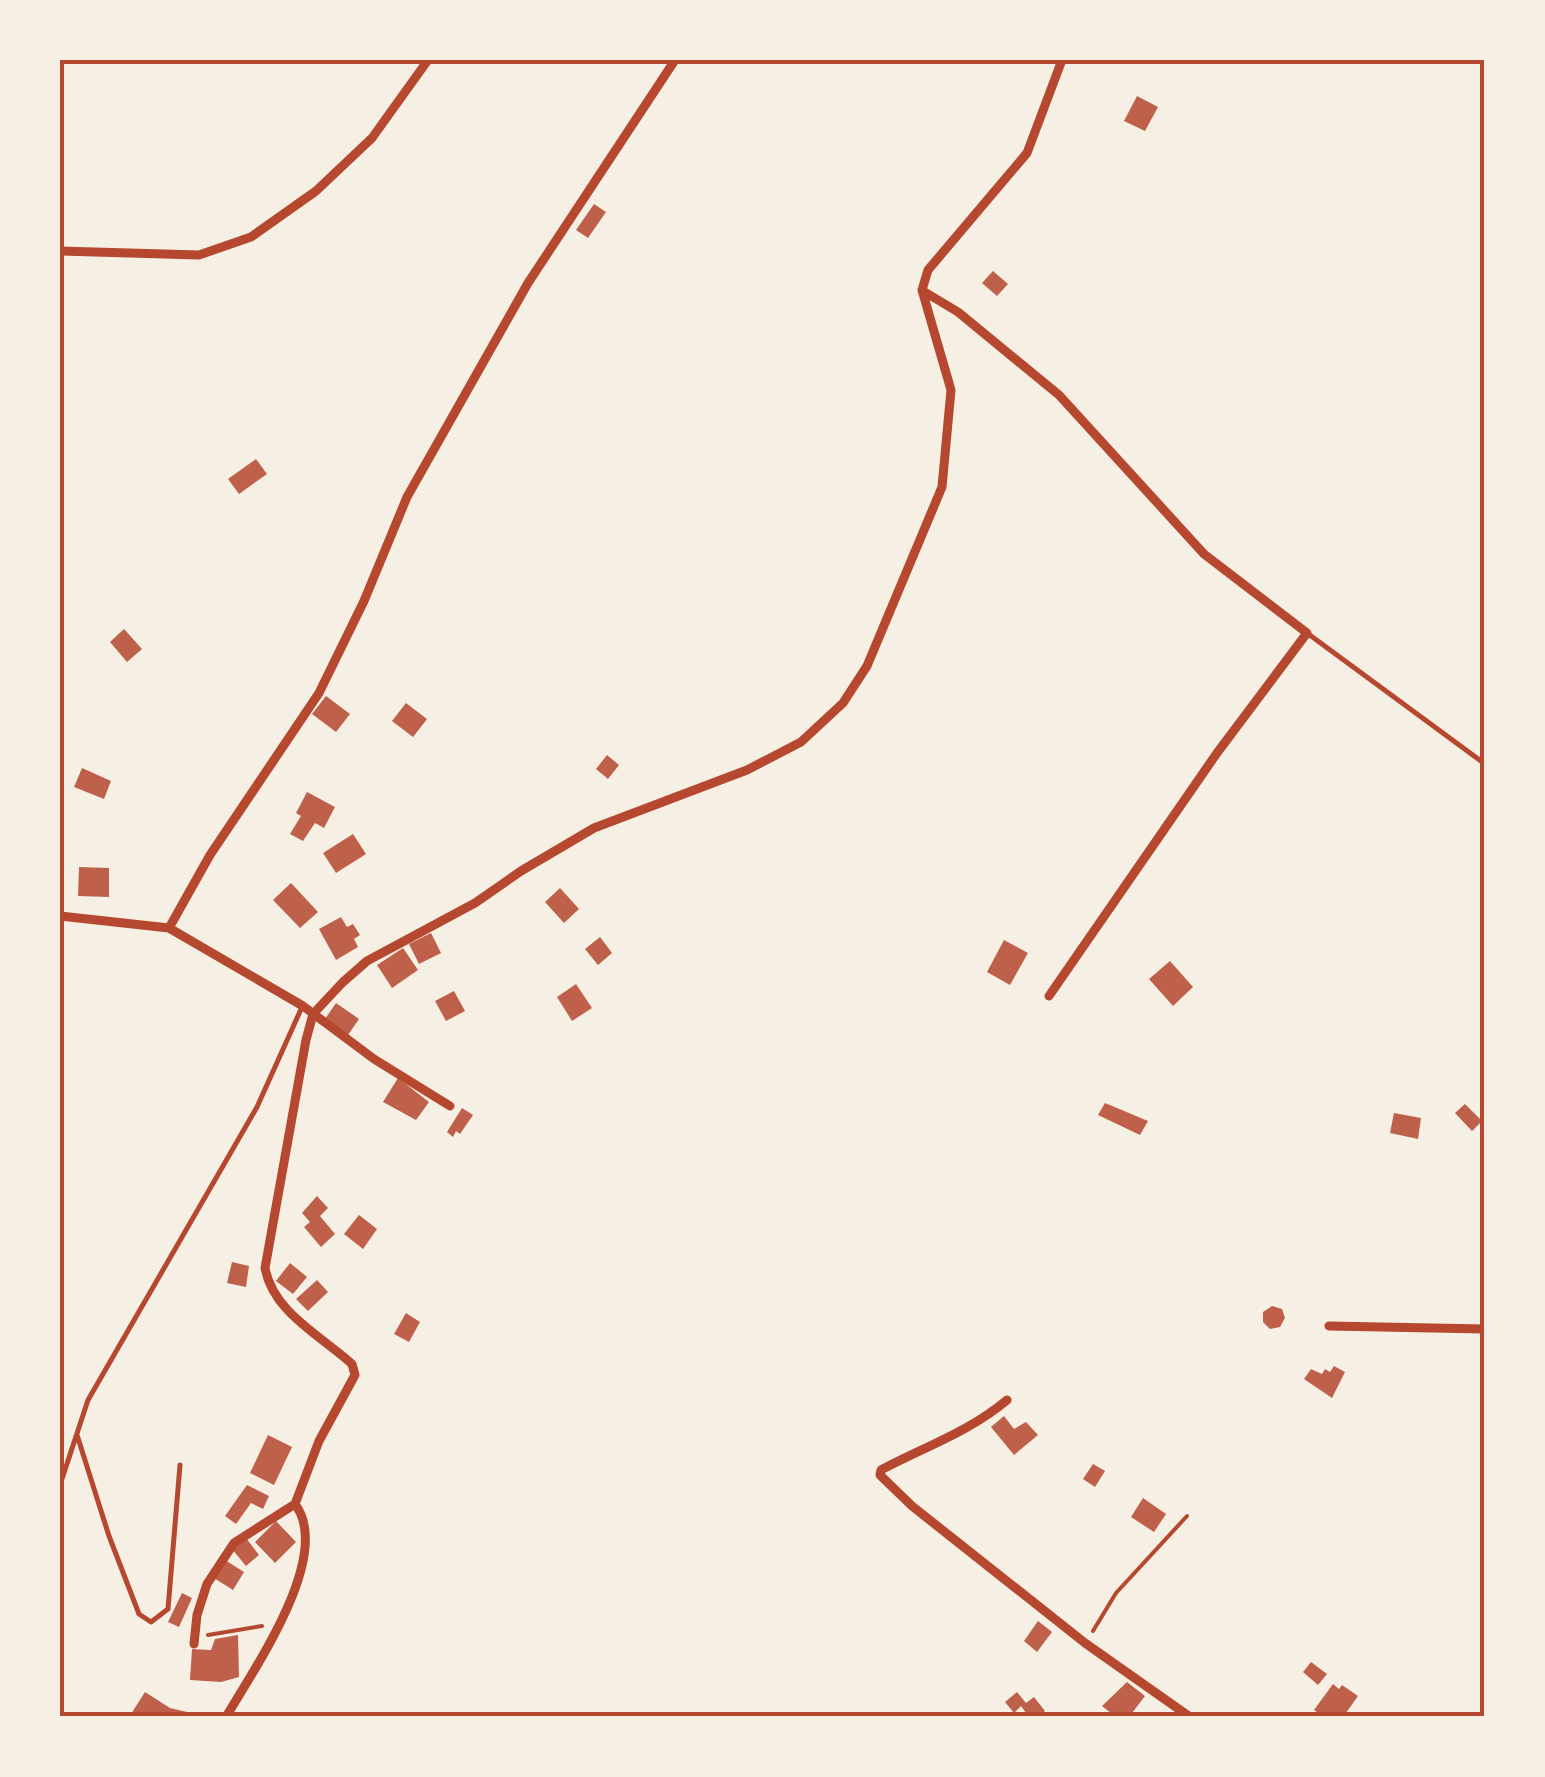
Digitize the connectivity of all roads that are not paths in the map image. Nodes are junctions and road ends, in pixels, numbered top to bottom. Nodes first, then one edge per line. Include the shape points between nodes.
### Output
1 (428, 60) edge
2 (675, 60) edge
3 (1062, 60) edge
4 (60, 251) edge
5 (922, 290) junction
6 (1307, 633) junction
7 (1485, 764) edge
8 (60, 916) edge
9 (169, 928) junction
10 (1048, 996) dead end
11 (303, 1006) junction
12 (313, 1014) junction
13 (450, 1106) dead end
14 (1329, 1326) dead end
15 (1485, 1329) edge
16 (1007, 1400) dead end
17 (76, 1432) junction
18 (180, 1465) dead end
19 (60, 1485) edge
20 (295, 1504) junction
21 (60, 1580) edge
22 (60, 1604) edge
23 (193, 1640) road end
24 (226, 1717) edge
25 (1190, 1717) edge

1 - 4 street via 372,138 316,191 251,236 199,256
2 - 9 street via 528,283 406,497 319,692
3 - 5 street via 1027,152 928,270
5 - 6 street via 1059,395 1204,554
5 - 12 street via 951,390 942,488 867,666 843,704 801,742 747,770 594,828 367,961
6 - 7 lane
6 - 10 street
8 - 9 street
9 - 11 street
11 - 12 street
11 - 17 lane via 257,1106 88,1400
12 - 13 street
12 - 20 street via 265,1268 278,1304 352,1364 356,1375 319,1441
14 - 15 street
16 - 25 street via 880,1474 1085,1643
17 - 18 lane via 139,1614 151,1622 168,1609
17 - 19 lane
20 - 23 street via 234,1544 207,1584
20 - 24 street via 306,1526 297,1585
21 - 22 lane

